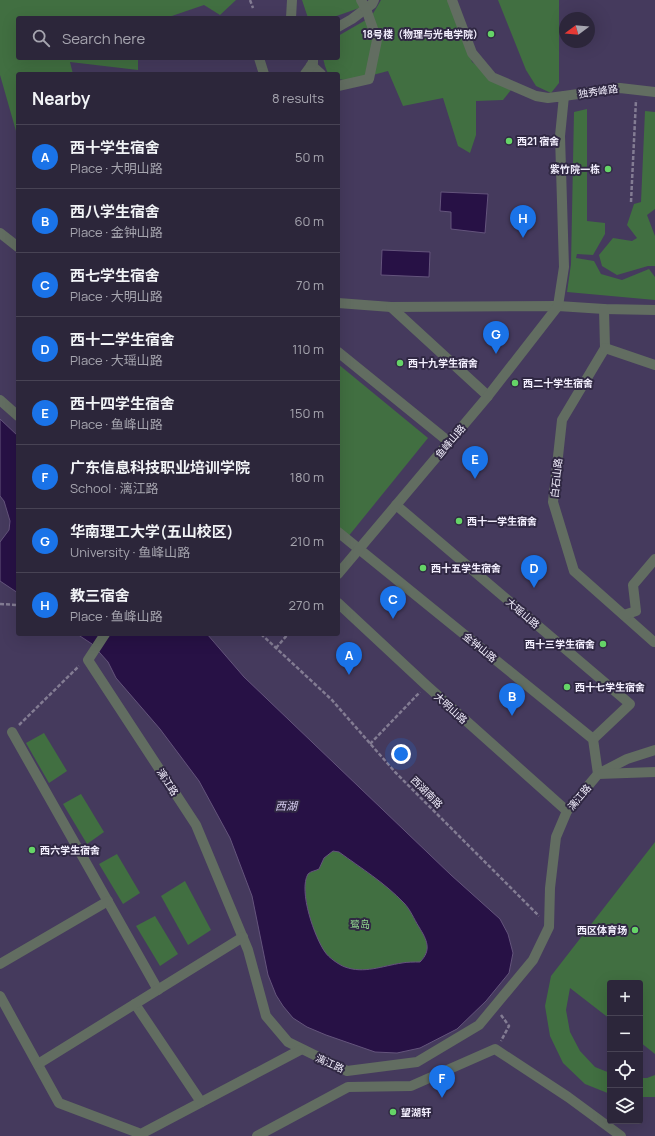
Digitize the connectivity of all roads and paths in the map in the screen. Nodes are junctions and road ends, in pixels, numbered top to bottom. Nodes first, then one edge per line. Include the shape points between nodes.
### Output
1 (250, 0) edge
2 (292, 0) edge
3 (374, 0) edge
4 (452, 0) edge
5 (363, 4) edge
6 (253, 8) dead end
7 (291, 16) edge
8 (340, 26) edge
9 (259, 60) edge
10 (310, 66) edge
11 (263, 72) edge
12 (318, 72) edge
13 (340, 86) edge
14 (637, 89) junction
15 (655, 92) edge
16 (564, 96) junction
17 (631, 202) dead end
18 (0, 233) edge
19 (16, 246) edge
20 (340, 303) edge
21 (558, 306) junction
22 (391, 307) junction
23 (604, 309) junction
24 (655, 310) edge
25 (605, 348) junction
26 (340, 354) edge
27 (655, 365) edge
28 (488, 396) junction
29 (0, 400) edge
30 (16, 414) edge
31 (449, 442) junction
32 (396, 505) junction
33 (340, 534) edge
34 (360, 549) junction
35 (655, 559) edge
36 (340, 572) edge
37 (0, 604) edge
38 (16, 605) edge
39 (340, 605) edge
40 (624, 616) junction
41 (104, 636) edge
42 (263, 636) edge
43 (286, 636) edge
44 (655, 642) edge
45 (276, 648) junction
46 (88, 660) junction
47 (426, 685) junction
48 (12, 732) joint
49 (593, 739) junction
50 (370, 744) junction
51 (655, 750) edge
52 (655, 772) edge
53 (598, 774) junction
54 (567, 811) junction
55 (108, 901) junction
56 (549, 927) junction
57 (243, 937) junction
58 (0, 964) edge
59 (158, 990) junction
60 (0, 996) edge
61 (135, 1004) junction
62 (510, 1026) dead end
63 (495, 1049) junction
64 (300, 1050) junction
65 (38, 1064) junction
66 (201, 1102) junction
67 (257, 1136) edge
68 (621, 1136) edge

1 - 6 path
2 - 7 street
3 - 5 street via 372,4
4 - 16 street, 独秀峰路 via 472,53 492,77 536,96
5 - 8 street via 352,19
5 - 13 street via 377,40 370,79
9 - 11 street
10 - 12 street
14 - 15 street, 独秀峰路
14 - 16 street, 独秀峰路 via 620,88
14 - 17 path
16 - 21 street via 560,136 564,267
18 - 19 street
20 - 22 street
21 - 22 street
21 - 23 street
21 - 28 street, 鱼峰山路
22 - 28 street
23 - 24 street
23 - 25 street
25 - 27 street
25 - 40 street, 白石山路 via 562,420 553,502 574,570
26 - 31 street
28 - 31 street, 鱼峰山路
29 - 30 street
31 - 32 street, 鱼峰山路
32 - 34 street, 鱼峰山路
32 - 49 street, 大瑶山路 via 630,704
33 - 34 street, 金钟山路
34 - 36 street, 鱼峰山路
34 - 49 street, 金钟山路
35 - 40 street via 633,585 636,610
37 - 38 path
39 - 47 street, 大明山路
40 - 44 street, 白石山路
41 - 46 street
42 - 45 path, 西湖南路
43 - 45 path
45 - 50 path, 西湖南路 via 332,700
46 - 48 path
46 - 57 street, 漓江路 via 196,825
47 - 50 path
47 - 54 street, 大明山路
48 - 55 street
49 - 53 street
50 - 56 path, 西湖南路
51 - 53 street via 627,759
52 - 53 street, 漓江路
53 - 54 street, 漓江路
54 - 56 street, 漓江路 via 556,837 550,888
55 - 58 street
55 - 59 street
56 - 64 street, 漓江路 via 533,960 479,1025 417,1062 347,1072
57 - 59 street
57 - 64 street, 漓江路 via 266,1016 288,1042
59 - 61 street
60 - 65 street
61 - 65 street
61 - 66 street
62 - 63 path
63 - 67 street via 411,1086 348,1087
63 - 68 street
64 - 66 street
65 - 66 street via 59,1103 141,1134

